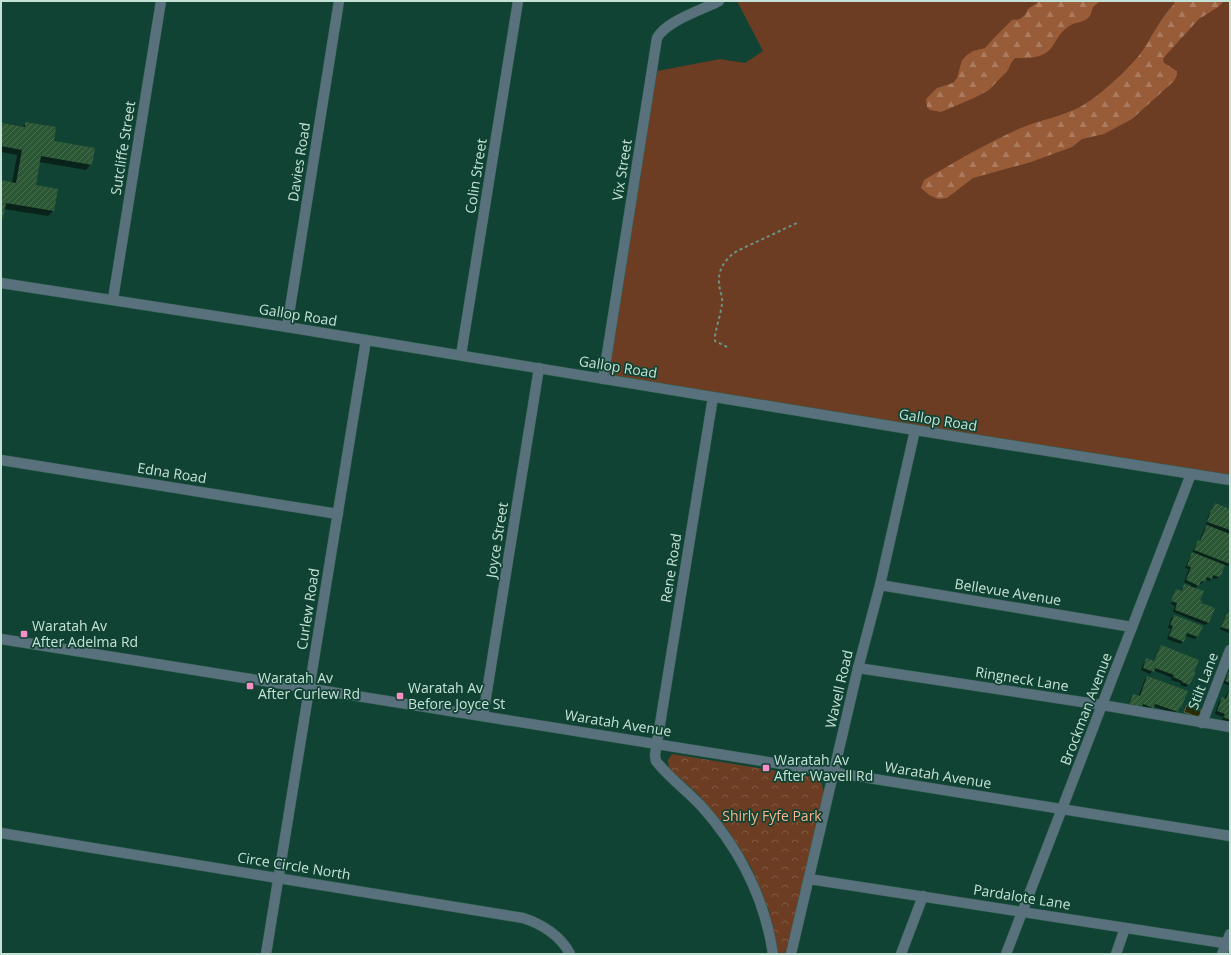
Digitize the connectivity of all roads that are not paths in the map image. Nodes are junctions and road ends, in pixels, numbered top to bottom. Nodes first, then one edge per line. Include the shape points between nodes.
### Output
1 (161, 1) edge
2 (339, 1) edge
3 (518, 1) edge
4 (719, 1) edge
5 (1, 283) edge
6 (113, 299) junction
7 (287, 327) junction
8 (366, 340) junction
9 (461, 355) junction
10 (539, 368) junction
11 (603, 379) junction
12 (713, 397) junction
13 (915, 430) junction
14 (1, 460) edge
15 (1192, 474) junction
16 (1230, 480) edge
17 (338, 514) junction
18 (880, 585) junction
19 (1132, 627) junction
20 (1, 639) edge
21 (1230, 650) edge
22 (858, 668) junction
23 (309, 688) junction
24 (1102, 706) junction
25 (483, 716) junction
26 (1202, 723) junction
27 (1230, 727) edge
28 (657, 744) junction
29 (834, 773) junction
30 (1063, 809) junction
31 (1, 833) edge
32 (1230, 836) edge
33 (279, 878) junction
34 (809, 879) junction
35 (923, 896) junction
36 (1022, 912) junction
37 (1126, 928) junction
38 (1229, 941) edge
39 (266, 954) edge
40 (570, 954) edge
41 (773, 954) edge
42 (791, 954) edge
43 (901, 954) edge
44 (1006, 954) edge
45 (1116, 954) edge
46 (1222, 954) edge

1 - 6 street, Sutcliffe Street
2 - 7 street, Davies Road
3 - 9 street, Colin Street
4 - 11 street, Vix Street via 664,28 657,38
5 - 6 street, Gallop Road
6 - 7 street, Gallop Road
7 - 8 street, Gallop Road
8 - 9 street, Gallop Road
8 - 17 street, Curlew Road
9 - 10 street, Gallop Road
10 - 11 street, Gallop Road
10 - 25 street, Joyce Street
11 - 12 street, Gallop Road
12 - 13 street, Gallop Road
12 - 28 street, Rene Road
13 - 15 street, Gallop Road
13 - 18 street, Wavell Road
14 - 17 street, Edna Road
15 - 16 street, Gallop Road
15 - 19 street, Brockman Avenue
17 - 23 street, Curlew Road
18 - 19 street, Bellevue Avenue
18 - 22 street, Wavell Road
19 - 24 street, Brockman Avenue
20 - 23 street, Waratah Avenue
21 - 26 street, Stilt Lane
22 - 24 street, Ringneck Lane
22 - 29 street, Wavell Road
23 - 25 street, Waratah Avenue
23 - 33 street, Curlew Road
24 - 26 street, Ringneck Lane
24 - 30 street, Brockman Avenue
25 - 28 street, Waratah Avenue
26 - 27 street, Ringneck Lane
28 - 29 street, Waratah Avenue
28 - 41 street, Rene Road via 656,761 720,827 744,866 761,906
29 - 30 street, Waratah Avenue
29 - 34 street, Wavell Road
30 - 32 street, Waratah Avenue
30 - 36 street, Brockman Avenue
31 - 33 street, Circe Circle North
33 - 39 street, Curlew Road
33 - 40 street, Circe Circle North via 523,918 536,922 548,930
34 - 35 street, Pardalote Lane
34 - 42 street, Wavell Road
35 - 36 street, Pardalote Lane
35 - 43 street
36 - 37 street, Pardalote Lane
36 - 44 street, Brockman Avenue
37 - 38 street, Pardalote Lane
37 - 45 street
38 - 46 street

